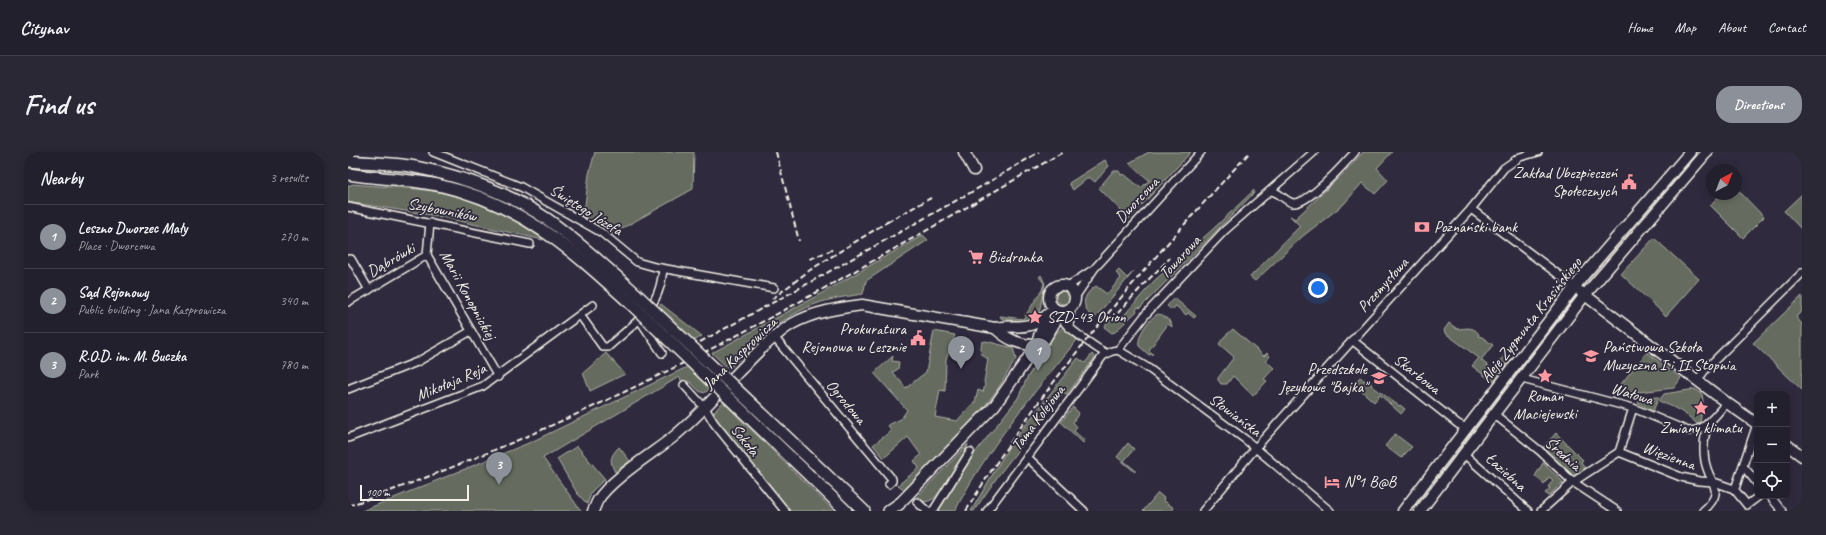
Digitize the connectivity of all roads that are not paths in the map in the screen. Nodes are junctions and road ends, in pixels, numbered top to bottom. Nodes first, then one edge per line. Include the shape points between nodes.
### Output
1 (433, 152) edge
2 (964, 152) edge
3 (1201, 152) edge
4 (1314, 152) edge
5 (1355, 152) edge
6 (1538, 152) edge
7 (1690, 152) edge
8 (1707, 152) edge
9 (348, 161) edge
10 (974, 170) dead end
11 (348, 174) edge
12 (1271, 191) junction
13 (348, 208) edge
14 (1471, 209) junction
15 (430, 223) junction
16 (530, 244) dead end
17 (427, 255) junction
18 (348, 259) edge
19 (663, 269) junction
20 (1094, 269) junction
21 (1802, 273) edge
22 (1068, 286) junction
23 (1575, 287) junction
24 (774, 288) dead end
25 (369, 290) junction
26 (1585, 295) junction
27 (1076, 296) junction
28 (632, 298) junction
29 (348, 302) edge
30 (1050, 303) junction
31 (594, 305) dead end
32 (1066, 310) junction
33 (1048, 314) junction
34 (580, 315) junction
35 (639, 318) junction
36 (1023, 327) junction
37 (995, 328) junction
38 (471, 331) junction
39 (774, 337) junction
40 (1352, 340) junction
41 (1020, 344) junction
42 (1037, 345) junction
43 (1118, 350) junction
44 (662, 352) dead end
45 (1106, 353) junction
46 (1520, 359) junction
47 (1024, 365) junction
48 (1530, 367) junction
49 (498, 377) junction
50 (1522, 379) junction
51 (1698, 380) junction
52 (684, 385) dead end
53 (348, 389) edge
54 (1727, 403) junction
55 (705, 408) junction
56 (1633, 408) junction
57 (1494, 414) junction
58 (1754, 422) edge
59 (1708, 424) junction
60 (1756, 427) edge
61 (1466, 428) junction
62 (1477, 437) junction
63 (348, 438) edge
64 (1790, 447) edge
65 (1255, 448) junction
66 (970, 452) dead end
67 (1619, 452) junction
68 (1464, 454) junction
69 (1802, 456) edge
70 (1027, 457) junction
71 (1743, 466) junction
72 (1754, 479) edge
73 (1573, 482) junction
74 (1714, 482) junction
75 (890, 484) dead end
76 (1734, 489) junction
77 (1756, 499) edge
78 (1772, 499) edge
79 (917, 502) dead end
80 (897, 508) edge
81 (1748, 508) edge
82 (1424, 509) edge
83 (864, 510) edge
84 (593, 511) edge
85 (785, 511) edge
86 (846, 511) edge
87 (889, 511) edge
88 (927, 511) edge
89 (933, 511) edge
90 (987, 511) edge
91 (1084, 511) edge
92 (1203, 511) edge
93 (1330, 511) edge
94 (1403, 511) edge
95 (1528, 511) edge
96 (1541, 511) edge
97 (1617, 511) edge
98 (1703, 511) edge
99 (1782, 511) edge

1 - 19 street, Świętego Józefa via 521,187 602,233 638,262
2 - 10 street
3 - 20 street, Dworcowa
4 - 12 street, Towarowa
5 - 12 street via 1338,171 1299,202 1290,202
6 - 14 street, Przemysłowa via 1520,157 1504,168
7 - 23 street, Aleje Zygmunta Krasińskiego
8 - 26 street, Aleje Zygmunta Krasińskiego
9 - 28 main road via 428,170 467,181 511,199 546,218 591,253
11 - 28 main road, Szybowników via 427,183 506,208 565,245
12 - 43 street, Towarowa via 1241,214 1213,242 1146,314
13 - 15 street, Szybowników
14 - 23 street
14 - 40 street, Przemysłowa
15 - 16 street, Szybowników
15 - 17 street, Marii Konopnickiej
17 - 25 street, Dąbrówki
17 - 38 street, Marii Konopnickiej
18 - 25 street via 351,259
19 - 24 street, Świętego Józefa
19 - 35 street via 655,301
20 - 22 street, Dworcowa
20 - 27 street, Dworcowa
21 - 51 street
22 - 27 street
22 - 30 street via 1060,285 1053,288
23 - 26 street
23 - 46 street, Aleje Zygmunta Krasińskiego
25 - 29 street, Dąbrówki
26 - 48 street, Aleje Zygmunta Krasińskiego
26 - 51 street
27 - 32 street via 1075,302
28 - 83 main road, bridge
28 - 86 main road, bridge
30 - 32 street via 1055,309
30 - 33 street
31 - 34 street, Mikołaja Reja
32 - 42 street via 1045,339
32 - 45 street via 1064,323
33 - 36 street, Jana Kasprowicza via 1040,322
33 - 42 street
34 - 35 street via 603,347 608,346
34 - 49 street, Mikołaja Reja
35 - 44 street
36 - 37 street, Jana Kasprowicza
36 - 42 street
37 - 39 street, Jana Kasprowicza via 862,306 816,314 793,323
37 - 41 street, Jana Kasprowicza via 1004,337
38 - 49 street, Marii Konopnickiej
38 - 53 street via 417,362
39 - 55 street, Jana Kasprowicza
39 - 75 street, Ogrodowa via 892,479
40 - 61 street, Skarbowa
40 - 65 street, Przemysłowa
41 - 42 street, Jana Kasprowicza
41 - 47 street
42 - 47 street
43 - 45 street
43 - 65 street, Słowiańska via 1148,368
45 - 70 street, Tama Kolejowa
46 - 48 street
46 - 61 street, Aleje Zygmunta Krasińskiego
47 - 80 street via 984,417
48 - 50 street, Aleje Zygmunta Krasińskiego
49 - 63 street, Mikołaja Reja via 483,386
50 - 56 street, Wałowa
50 - 57 street, Aleje Zygmunta Krasińskiego
51 - 54 street
52 - 55 street, Sokoła
54 - 58 street
54 - 59 street, Wałowa
55 - 84 street, Jana Kasprowicza via 674,437 608,488 597,500
55 - 85 street, Sokoła via 714,423
56 - 59 street, Wałowa via 1688,431 1697,431
56 - 67 street
57 - 62 street, Aleje Zygmunta Krasińskiego
57 - 73 street, Średnia
59 - 74 street via 1704,438 1705,462
60 - 71 street
61 - 62 street
61 - 94 street, Aleje Zygmunta Krasińskiego
62 - 68 street, Aleje Zygmunta Krasińskiego
64 - 69 street
65 - 92 street, Przemysłowa
65 - 93 street, Słowiańska
66 - 89 street
67 - 73 street
67 - 74 street, Więzienna via 1681,477
68 - 82 street, Aleje Zygmunta Krasińskiego
68 - 95 street, Łaziebna
70 - 90 street, Tama Kolejowa
70 - 91 street
71 - 72 street
71 - 76 street
73 - 96 street
73 - 97 street, Średnia
74 - 76 street, Więzienna
74 - 98 street via 1715,493 1712,502
76 - 81 street
77 - 81 street
78 - 99 street
79 - 88 street
80 - 87 main road

